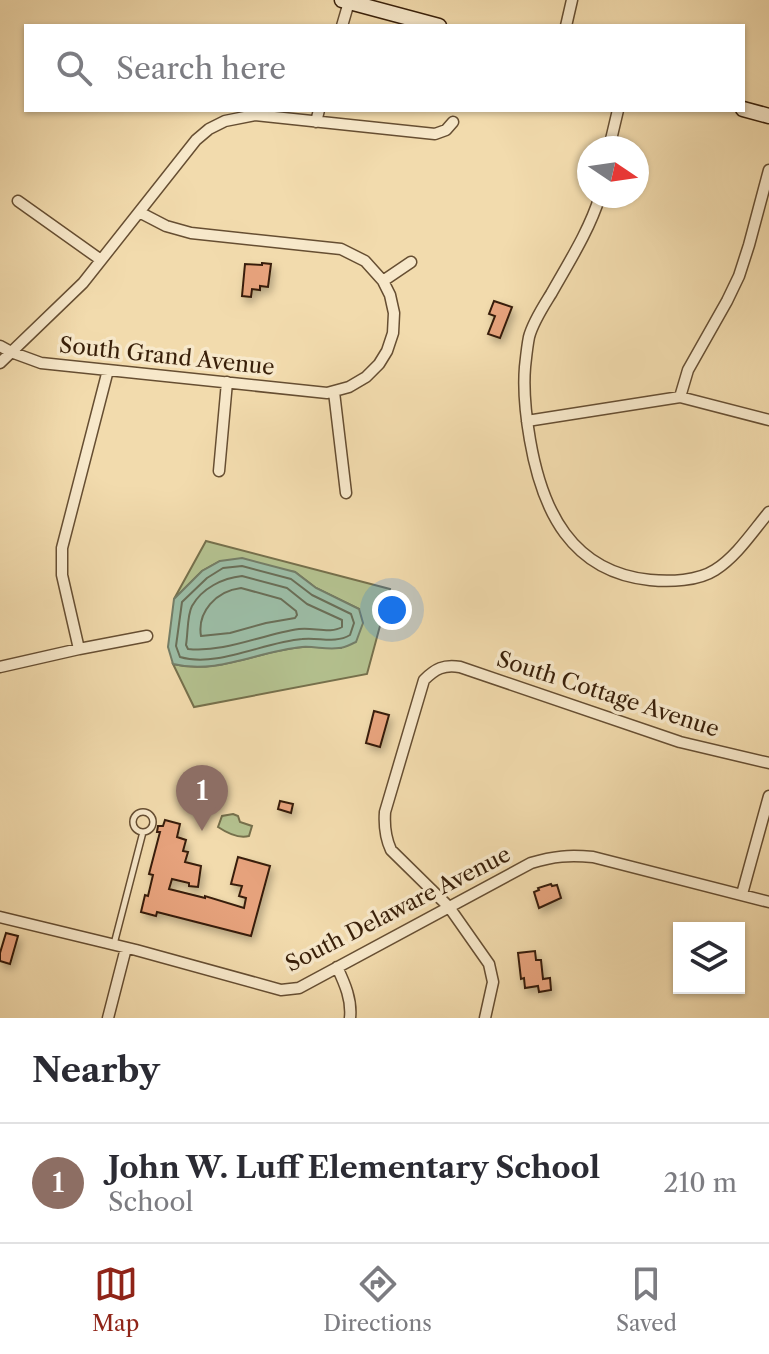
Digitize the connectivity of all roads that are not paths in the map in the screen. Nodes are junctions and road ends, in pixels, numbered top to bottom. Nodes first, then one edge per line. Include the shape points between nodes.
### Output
1 (572, 0) edge
2 (345, 1) edge
3 (342, 24) edge
4 (431, 24) edge
5 (566, 24) edge
6 (745, 110) edge
7 (318, 112) edge
8 (618, 112) edge
9 (223, 115) edge
10 (769, 116) edge
11 (316, 122) junction
12 (453, 122) dead end
13 (612, 136) edge
14 (769, 170) edge
15 (18, 201) dead end
16 (595, 208) edge
17 (139, 212) junction
18 (101, 260) junction
19 (411, 262) dead end
20 (383, 281) junction
21 (0, 346) edge
22 (11, 352) junction
23 (0, 363) edge
24 (108, 370) junction
25 (227, 382) junction
26 (334, 392) junction
27 (680, 397) junction
28 (769, 420) edge
29 (527, 421) junction
30 (219, 471) dead end
31 (346, 493) dead end
32 (769, 512) edge
33 (147, 636) dead end
34 (79, 649) junction
35 (0, 667) edge
36 (769, 763) edge
37 (769, 796) edge
38 (143, 832) dead end
39 (742, 894) junction
40 (769, 902) edge
41 (449, 907) junction
42 (0, 917) edge
43 (114, 945) junction
44 (126, 948) junction
45 (337, 967) junction
46 (111, 1017) edge
47 (350, 1018) edge
48 (485, 1018) edge

1 - 5 street
2 - 3 street
2 - 4 main road
6 - 10 main road
7 - 11 street
8 - 13 street
9 - 11 street
9 - 17 street via 196,140
11 - 12 street via 435,134
14 - 27 street via 739,276 688,370
15 - 18 street
16 - 29 street via 529,337 524,371
17 - 18 street
17 - 20 street via 191,233 341,249 365,261
18 - 22 street
19 - 20 street
20 - 26 street via 394,313 387,351 366,377
21 - 22 street, South Grand Avenue
22 - 23 street
22 - 24 street, South Grand Avenue via 41,363
24 - 25 street, South Grand Avenue
24 - 34 street via 62,548 62,575
25 - 26 street, South Grand Avenue
25 - 30 street
26 - 31 street
27 - 28 street
27 - 29 street
29 - 32 street via 533,459 554,518 586,555 612,570 664,581 714,571
33 - 34 street
34 - 35 street
36 - 41 street, South Cottage Avenue via 680,742 460,667 434,670 424,680 384,826 391,850
37 - 39 street
38 - 43 lane
39 - 40 street, South Delaware Avenue
39 - 41 street, South Delaware Avenue via 567,855 531,863
41 - 45 street, South Delaware Avenue
41 - 48 street via 489,964 493,982
42 - 43 street, South Delaware Avenue
43 - 44 street, South Delaware Avenue
44 - 45 street, South Delaware Avenue via 281,990 299,988
44 - 46 street
45 - 47 street via 347,989

